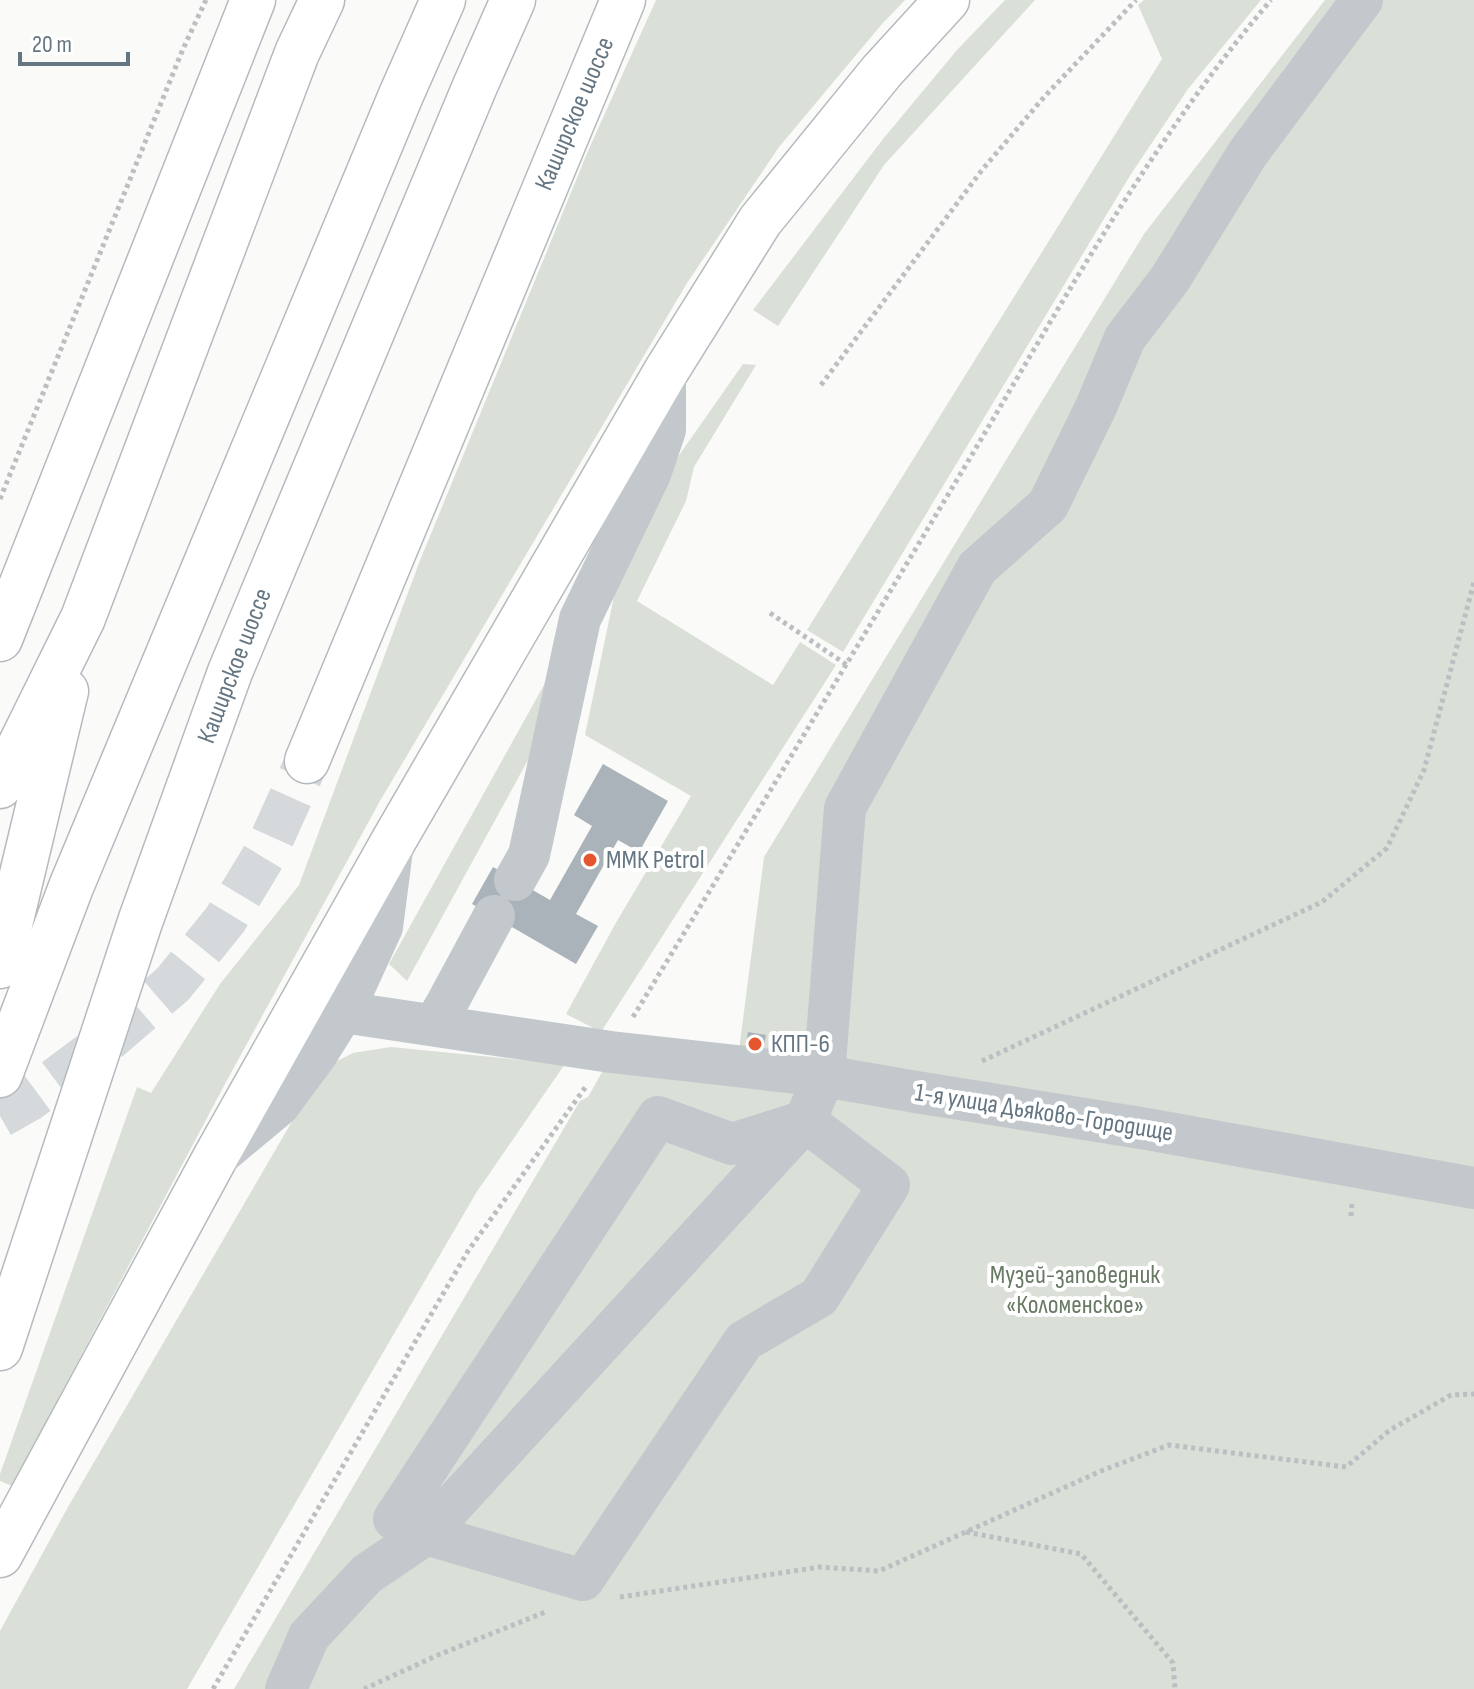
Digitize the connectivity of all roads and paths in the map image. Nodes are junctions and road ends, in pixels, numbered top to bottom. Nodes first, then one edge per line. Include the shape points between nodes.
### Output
1 (206, 0) edge
2 (253, 0) edge
3 (322, 0) edge
4 (443, 0) edge
5 (513, 0) edge
6 (623, 0) edge
7 (947, 0) edge
8 (1136, 0) edge
9 (1271, 0) edge
10 (1362, 0) edge
11 (665, 373) junction
12 (821, 385) dead end
13 (0, 499) edge
14 (1474, 582) edge
15 (770, 613) dead end
16 (83, 618) junction
17 (0, 639) edge
18 (847, 665) junction
19 (307, 761) tunnel mouth
20 (0, 786) edge
21 (394, 840) junction
22 (515, 880) dead end
23 (494, 916) dead end
24 (0, 966) edge
25 (343, 1012) junction
26 (434, 1025) junction
27 (611, 1052) junction
28 (972, 1066) dead end
29 (0, 1075) edge
30 (824, 1076) junction
31 (805, 1121) junction
32 (215, 1158) junction
33 (1474, 1188) edge
34 (0, 1348) edge
35 (1474, 1394) edge
36 (965, 1532) junction
37 (426, 1534) junction
38 (0, 1555) edge
39 (606, 1599) dead end
40 (561, 1606) dead end
41 (213, 1689) edge
42 (286, 1689) edge
43 (364, 1689) edge
44 (1175, 1689) edge

1 - 13 path
2 - 17 main road
3 - 16 main road via 297,53
4 - 29 main road via 71,887
5 - 34 main road, Каширское шоссе via 230,672 140,922
6 - 19 main road, Каширское шоссе
7 - 11 main road via 760,221
8 - 12 path via 982,170
9 - 18 path via 1196,94 1121,205
10 - 30 street via 1248,153 1170,279 1125,338 1048,505 977,568 845,808
11 - 21 main road
11 - 22 street via 665,430 650,474 580,619 529,855
14 - 28 path via 1424,770 1387,848 1322,902
15 - 18 path
16 - 20 main road
16 - 24 main road
18 - 27 path
21 - 25 street via 382,927
21 - 32 main road
23 - 26 street
25 - 26 street, 1-я улица Дьяково-Городище
25 - 32 street via 279,1105
26 - 27 street, 1-я улица Дьяково-Городище
27 - 30 street, 1-я улица Дьяково-Городище
27 - 41 path via 468,1251
30 - 31 street
30 - 33 street, 1-я улица Дьяково-Городище
31 - 37 street
31 - 37 street via 732,1144 658,1117 394,1519
31 - 37 street via 889,1185 819,1297 744,1341 583,1580
32 - 38 main road
35 - 36 path via 1451,1395 1390,1430 1346,1467 1169,1445
36 - 39 path via 879,1571 820,1567
36 - 44 path via 1081,1554 1173,1663
37 - 42 street via 367,1574 309,1636
40 - 43 path

